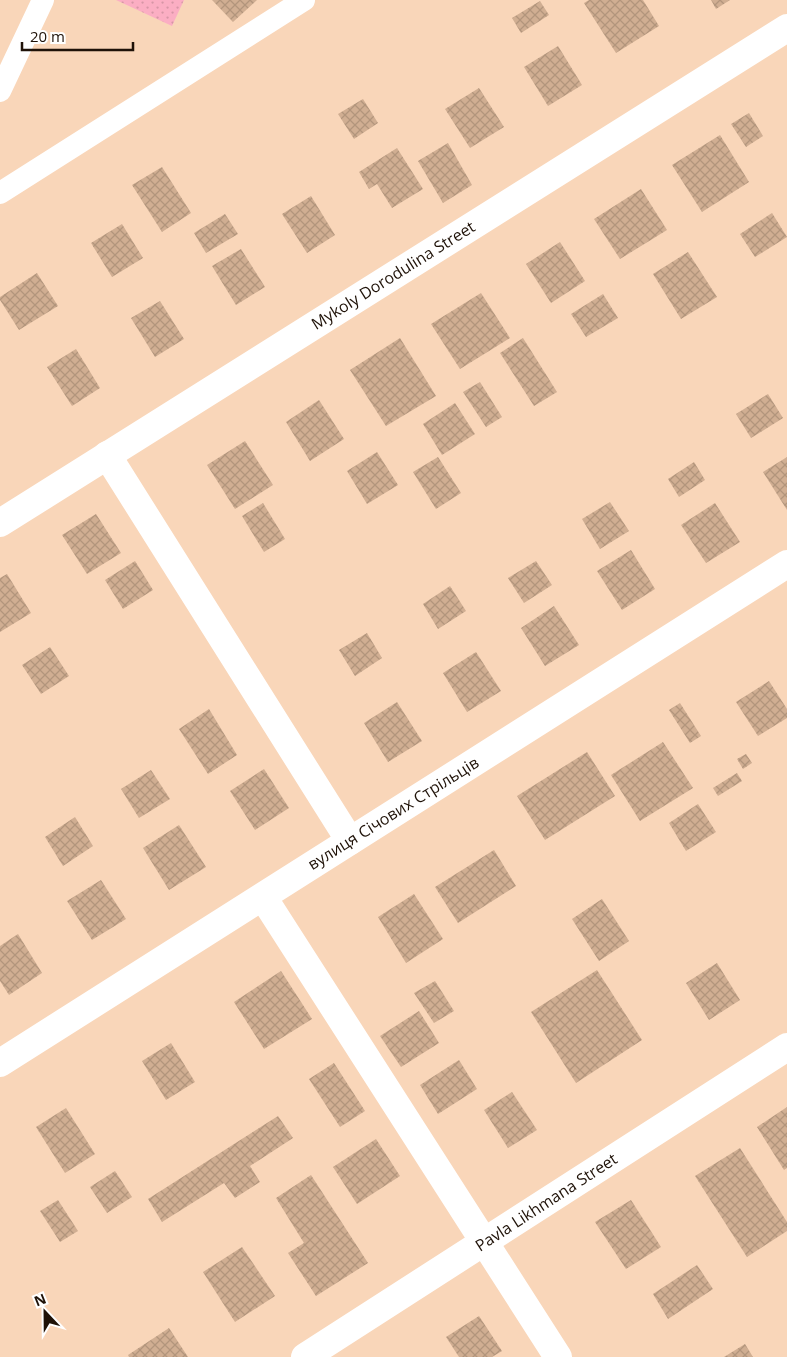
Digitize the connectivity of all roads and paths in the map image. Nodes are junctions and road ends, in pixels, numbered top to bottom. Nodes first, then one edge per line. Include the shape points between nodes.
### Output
1 (43, 0) edge
2 (304, 0) edge
3 (787, 28) edge
4 (0, 91) edge
5 (0, 193) edge
6 (108, 455) junction
7 (0, 523) edge
8 (787, 564) edge
9 (350, 841) junction
10 (263, 897) junction
11 (787, 1047) edge
12 (0, 1063) edge
13 (484, 1242) junction
14 (305, 1357) edge
15 (558, 1357) edge

1 - 4 lane
2 - 5 lane
3 - 6 street, Mykoly Dorodulina Street
6 - 7 street, Mykoly Dorodulina Street
6 - 9 street
8 - 9 street, вулиця Січових Стрільців
9 - 10 street, вулиця Січових Стрільців
10 - 12 street, вулиця Січових Стрільців
10 - 13 street
11 - 13 street, Pavla Likhmana Street
13 - 14 street, Pavla Likhmana Street
13 - 15 street

